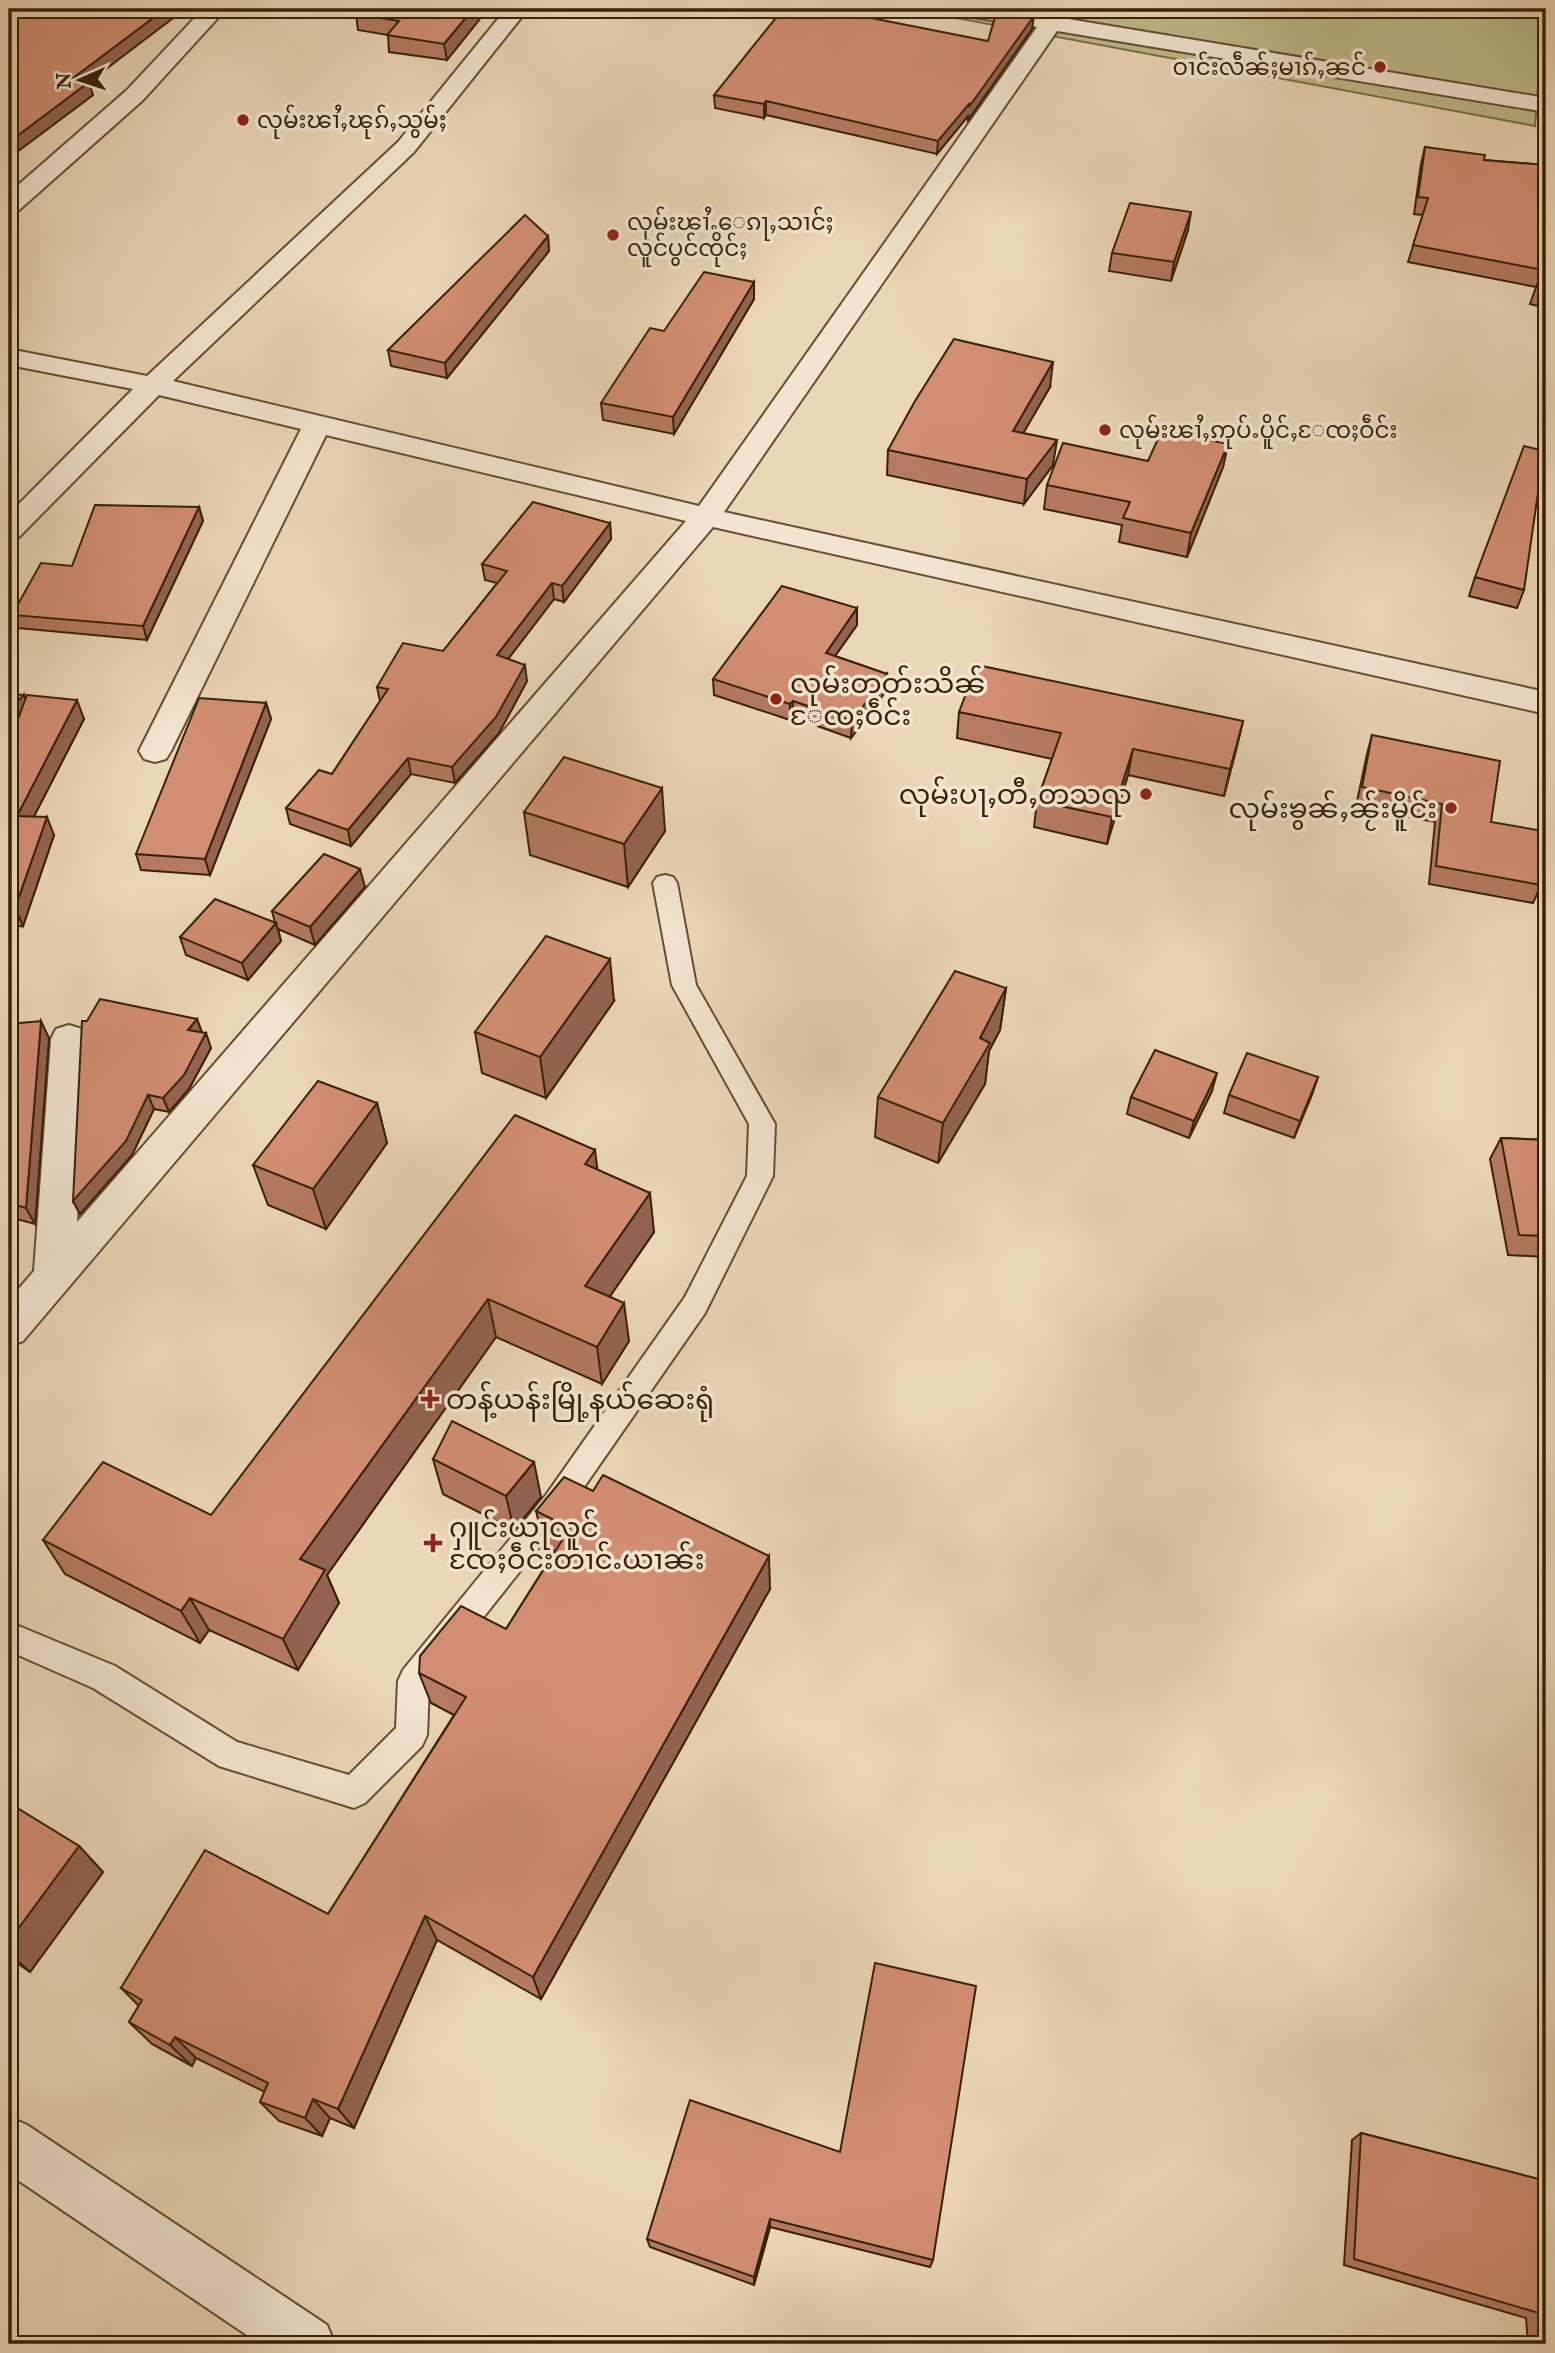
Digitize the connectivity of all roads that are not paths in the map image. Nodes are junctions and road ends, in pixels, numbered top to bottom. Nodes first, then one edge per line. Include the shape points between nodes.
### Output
1 (215, 9) edge
2 (517, 9) edge
3 (967, 9) edge
4 (1054, 21) junction
5 (1546, 105) edge
6 (9, 206) edge
7 (9, 357) edge
8 (153, 385) junction
9 (317, 424) junction
10 (706, 517) junction
11 (9, 531) edge
12 (1546, 703) edge
13 (155, 751) dead end
14 (665, 883) dead end
15 (69, 1039) dead end
16 (54, 1276) junction
17 (9, 1329) edge
18 (9, 1636) edge
19 (9, 2143) edge
20 (308, 2344) edge

1 - 6 street via 135,95
2 - 8 street via 405,147
3 - 4 street
4 - 5 street
4 - 10 street
7 - 8 street
8 - 9 street
8 - 11 street
9 - 10 street
9 - 13 street
10 - 12 street
10 - 16 street
14 - 18 lane via 684,985 762,1124 760,1176 695,1306 556,1504 414,1681 411,1735 354,1792 230,1755 104,1677
15 - 16 street
16 - 17 street
19 - 20 street

